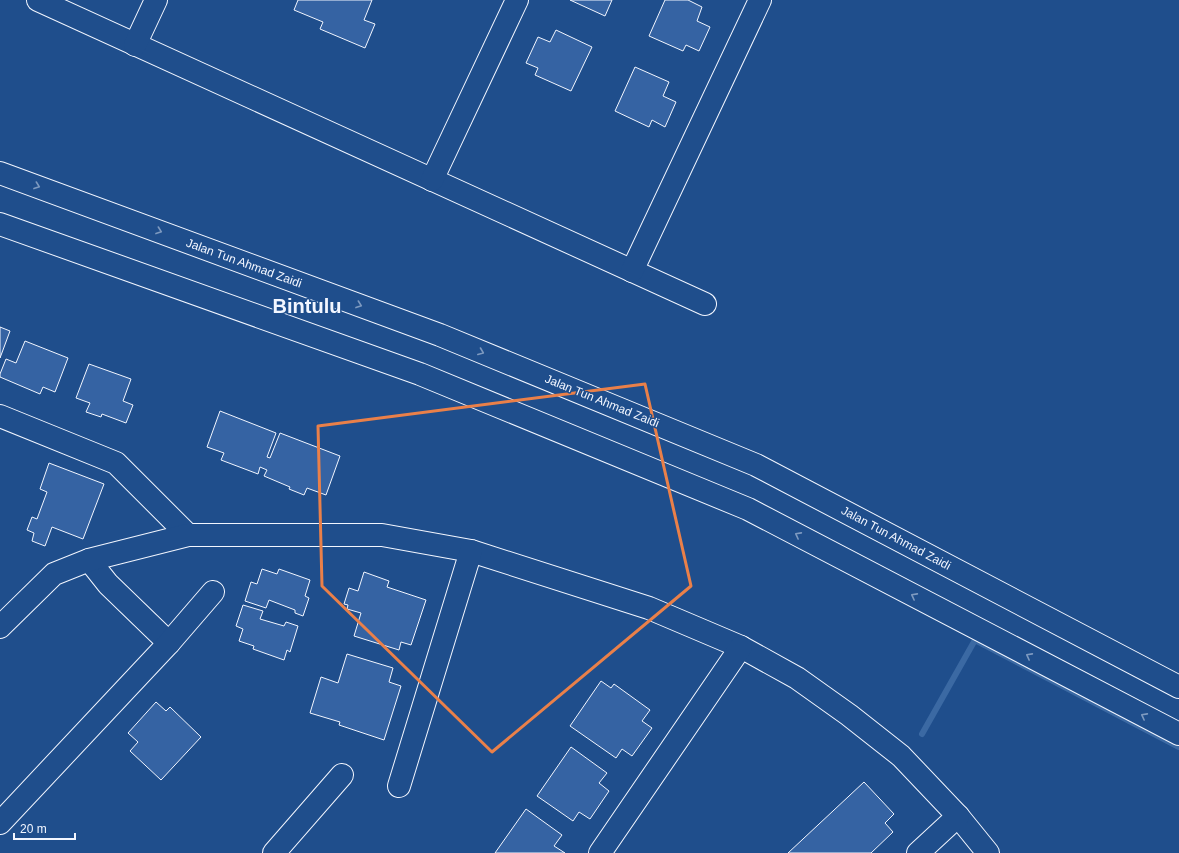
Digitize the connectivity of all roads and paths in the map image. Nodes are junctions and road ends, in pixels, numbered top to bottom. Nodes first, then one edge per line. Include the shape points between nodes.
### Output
1 (38, 0) edge
2 (156, 0) edge
3 (517, 0) edge
4 (760, 0) edge
5 (135, 45) junction
6 (0, 173) edge
7 (432, 180) junction
8 (0, 224) edge
9 (632, 271) junction
10 (705, 304) dead end
11 (0, 416) edge
12 (188, 535) junction
13 (471, 552) junction
14 (89, 560) junction
15 (213, 592) dead end
16 (0, 627) edge
17 (170, 643) junction
18 (741, 647) junction
19 (1179, 687) edge
20 (1179, 734) edge
21 (342, 775) dead end
22 (399, 786) dead end
23 (958, 816) junction
24 (0, 823) edge
25 (274, 853) edge
26 (600, 853) edge
27 (918, 853) edge
28 (988, 853) edge

1 - 5 street
2 - 5 street
3 - 7 street
4 - 9 street
5 - 7 street
6 -> 19 street, Jalan Tun Ahmad Zaidi via 440,335 756,465
7 - 9 street
20 -> 8 street via 748,509 420,374
9 - 10 street
11 - 12 street via 116,463
12 - 13 street via 382,535
12 - 14 street
13 - 18 street via 649,608
13 - 22 street
14 - 16 street via 54,574
14 - 17 street via 108,584
15 - 17 street
17 - 24 street
18 - 23 street via 797,678 849,715 901,756
18 - 26 street
21 - 25 street
23 - 27 street
23 - 28 street

